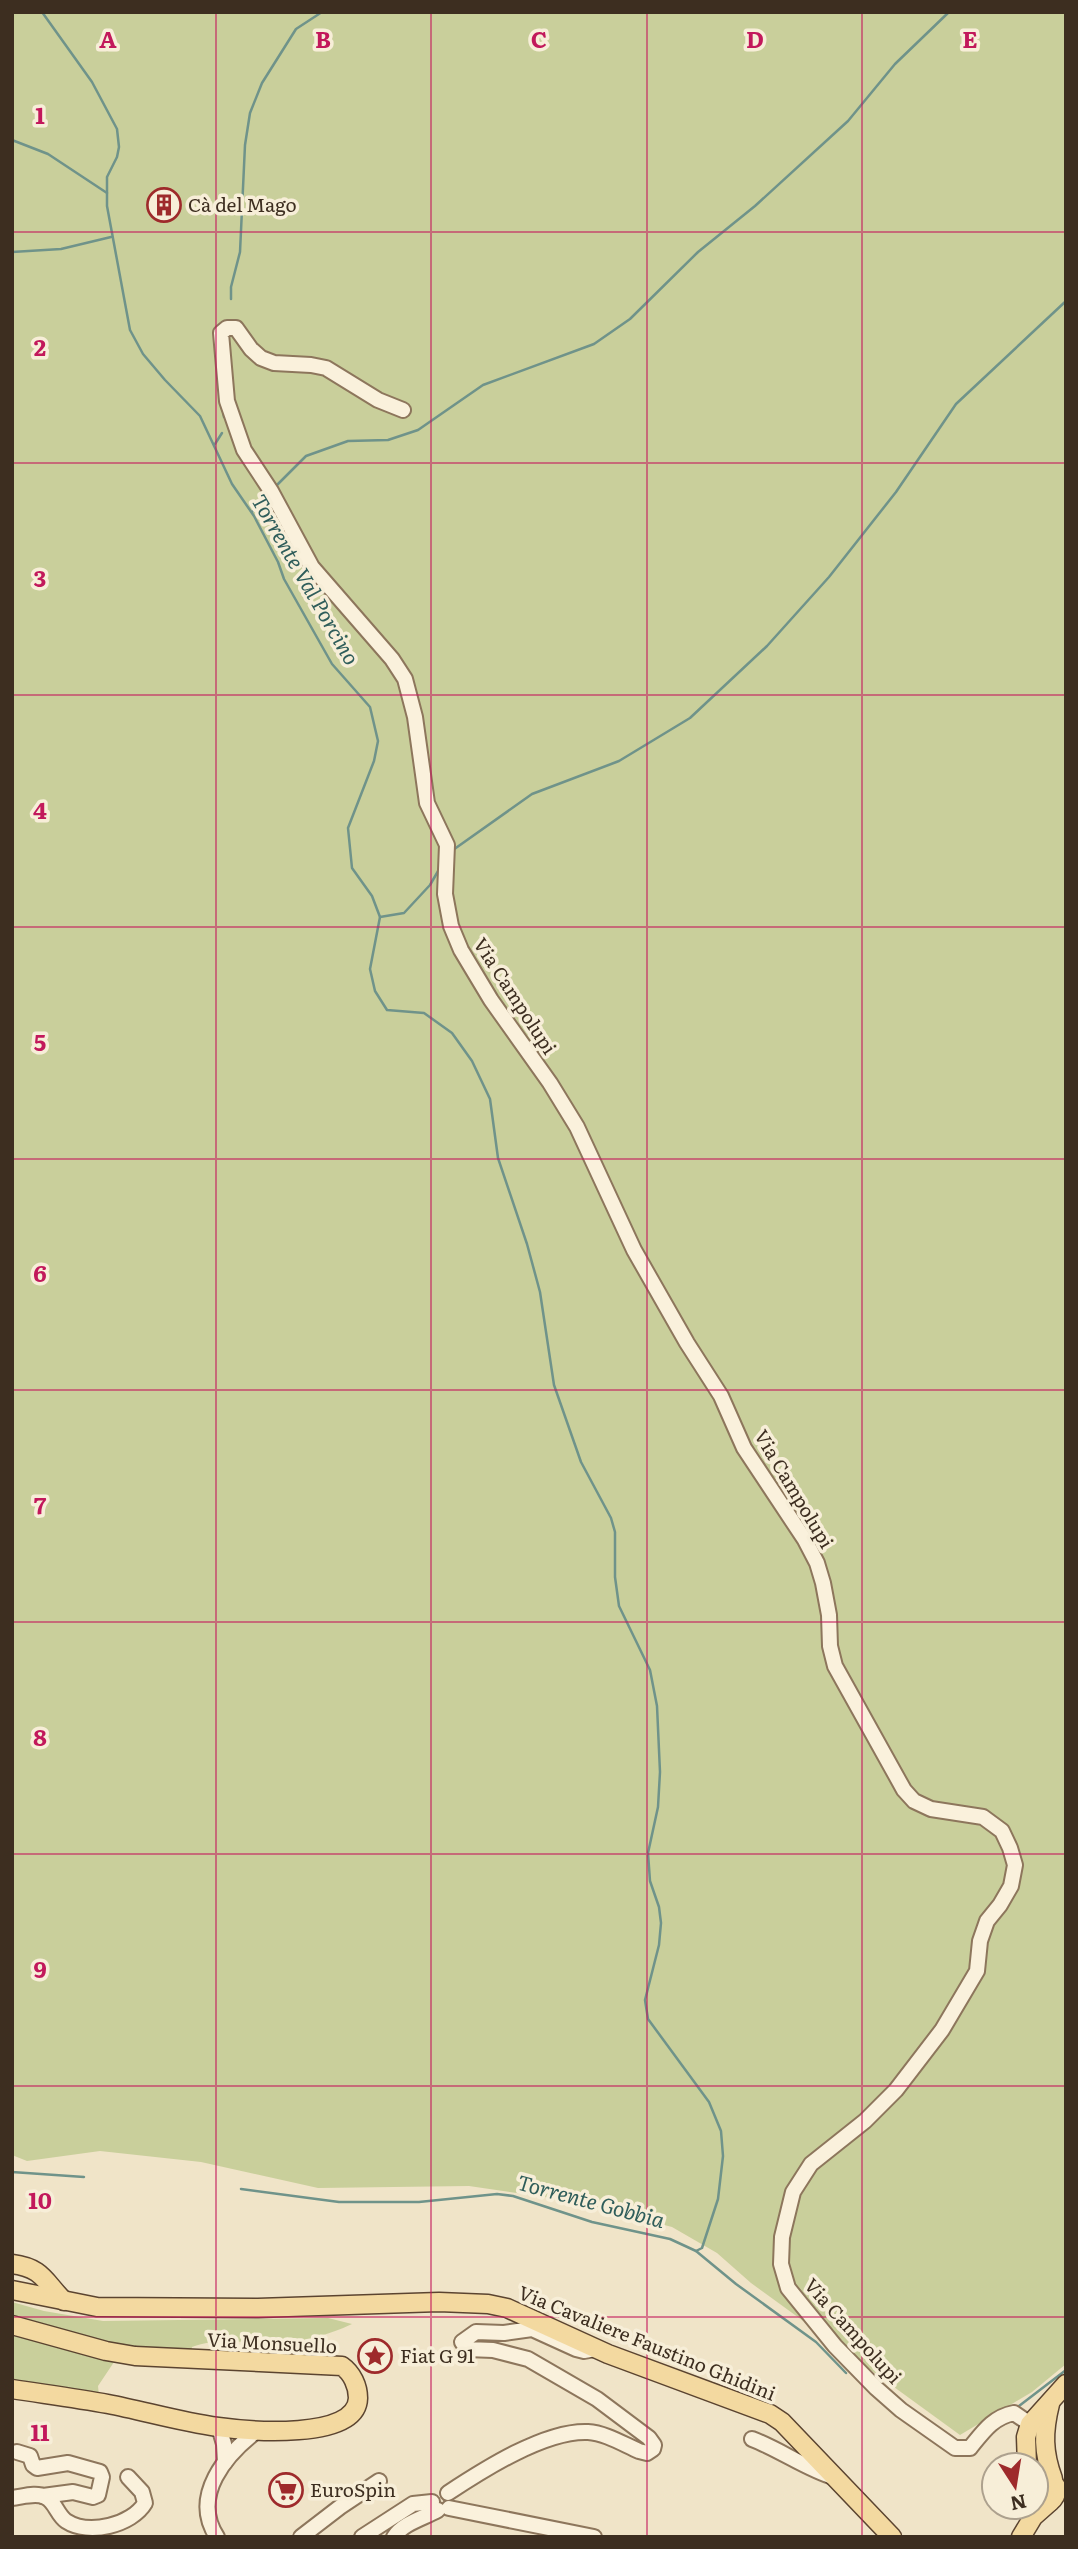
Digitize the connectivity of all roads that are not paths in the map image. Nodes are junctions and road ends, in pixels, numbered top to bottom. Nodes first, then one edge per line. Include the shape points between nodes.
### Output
1 (403, 410) dead end
2 (12, 2264) edge
3 (44, 2277) junction
4 (14, 2290) edge
5 (39, 2296) junction
6 (64, 2301) junction
7 (12, 2325) edge
8 (597, 2349) junction
9 (1066, 2384) edge
10 (12, 2389) edge
11 (1050, 2403) junction
12 (1030, 2424) junction
13 (219, 2427) junction
14 (258, 2430) junction
15 (752, 2439) dead end
16 (1044, 2450) joint
17 (1026, 2451) edge
18 (17, 2452) dead end
19 (225, 2462) junction
20 (128, 2476) dead end
21 (836, 2478) junction
22 (379, 2481) dead end
23 (43, 2496) junction
24 (12, 2498) edge
25 (442, 2503) junction
26 (1031, 2521) edge
27 (560, 2534) edge
28 (217, 2537) edge
29 (301, 2537) edge
30 (362, 2537) edge
31 (394, 2537) edge
32 (594, 2537) edge
33 (892, 2537) edge
34 (1021, 2537) edge

1 - 12 street, Via Campolupi via 378,401 326,368 261,358 234,327 221,332 227,401 244,450 312,567 405,679 427,803 447,845 445,894 461,950 577,1127 634,1250 721,1396 744,1448 811,1551 823,1583 832,1656 904,1790 931,1809 983,1817 1002,1831 1010,1848 1015,1865 1011,1886 986,1922 977,1970 942,2030 896,2090 811,2164 793,2192 781,2264 788,2288 855,2368 901,2410 955,2448 970,2448 1000,2416 1014,2413
2 - 3 main road via 32,2268
3 - 5 main road
3 - 6 main road
4 - 5 main road
5 - 6 main road, Via Cavaliere Faustino Ghidini
6 - 8 main road, Via Cavaliere Faustino Ghidini via 145,2308 488,2304 535,2319
7 - 14 main road, Via Monsuello via 135,2356 328,2364 342,2366 351,2376 356,2408 342,2422
8 - 21 main road, Via Cavaliere Faustino Ghidini via 770,2414 791,2429
8 - 25 street via 576,2349 532,2329 475,2332 462,2342 467,2349 493,2350 538,2364 597,2399 654,2445 653,2449 647,2453 589,2432 542,2441 525,2447
9 - 11 main road
10 - 13 main road, Via Monsuello
11 - 12 main road
11 - 16 main road
12 - 16 main road
12 - 17 main road
13 - 14 main road, Via Monsuello
13 - 19 street
14 - 19 street
15 - 21 street
18 - 23 street via 30,2456 37,2468 68,2463 100,2472 102,2477 98,2495 93,2497 73,2492
19 - 28 street via 206,2505 208,2523
20 - 23 street via 145,2503 127,2521 107,2527 70,2524
21 - 33 main road, Via Cavaliere Faustino Ghidini
22 - 29 street
23 - 24 street
25 - 27 street
25 - 30 street via 413,2504
25 - 31 street
26 - 34 main road
27 - 32 street

